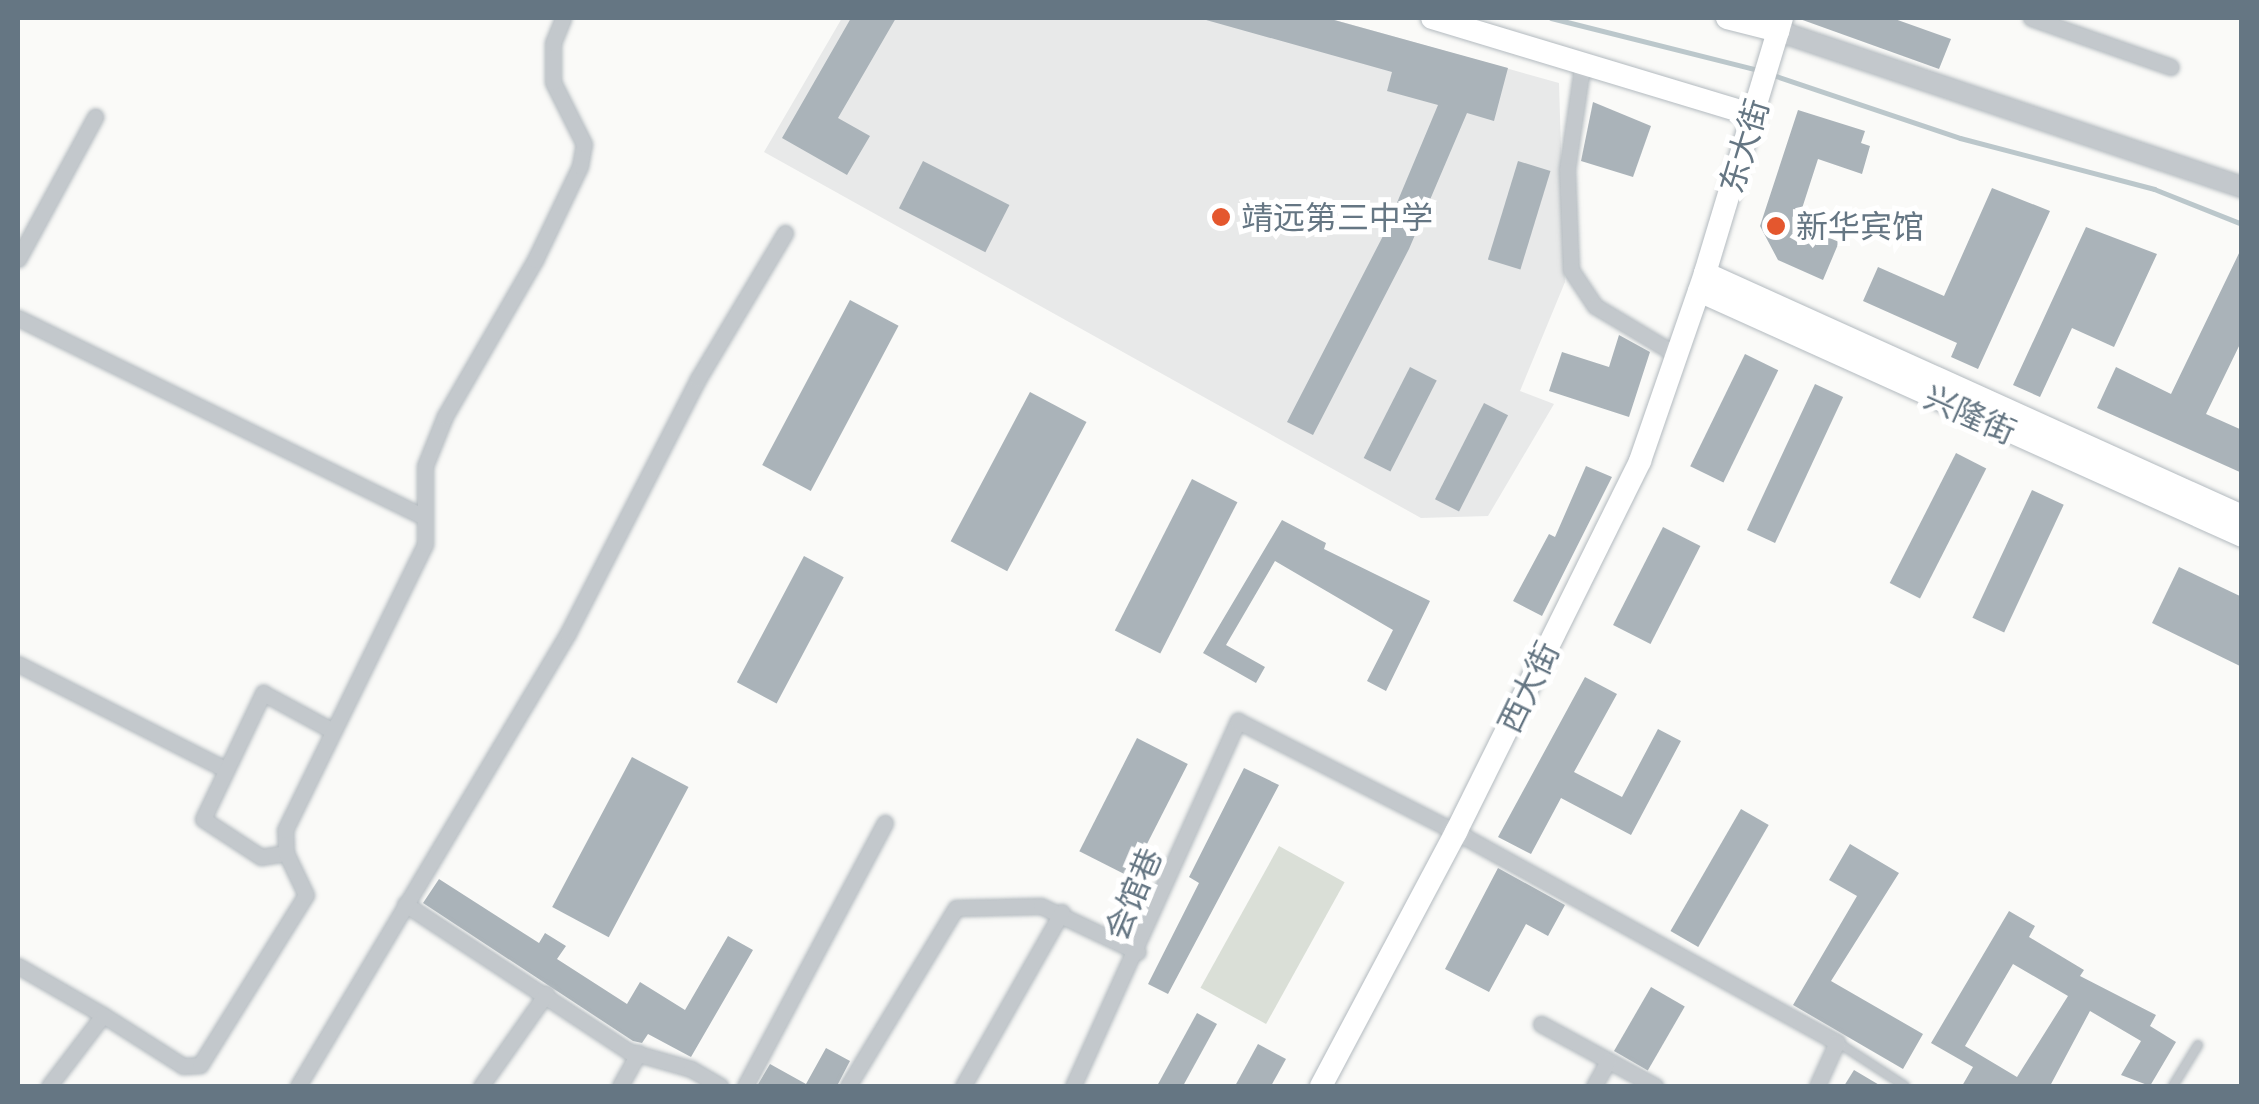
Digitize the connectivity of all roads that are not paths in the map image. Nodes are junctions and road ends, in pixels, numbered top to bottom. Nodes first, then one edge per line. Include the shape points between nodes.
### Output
1 (563, 18) edge
2 (1432, 18) edge
3 (1727, 18) edge
4 (2031, 18) edge
5 (1780, 24) edge
6 (1583, 61) junction
7 (2171, 67) dead end
8 (1754, 115) junction
9 (94, 117) dead end
10 (2242, 187) edge
11 (785, 233) dead end
12 (18, 259) edge
13 (1702, 282) junction
14 (18, 318) edge
15 (1677, 356) junction
16 (423, 516) junction
17 (2242, 516) edge
18 (2242, 536) edge
19 (18, 664) edge
20 (333, 731) junction
21 (223, 768) junction
22 (885, 823) dead end
23 (1456, 832) junction
24 (286, 853) junction
25 (405, 904) junction
26 (1062, 912) junction
27 (1138, 952) junction
28 (18, 966) edge
29 (546, 994) junction
30 (103, 1015) junction
31 (1541, 1024) dead end
32 (1837, 1042) junction
33 (2198, 1045) dead end
34 (638, 1053) junction
35 (1608, 1061) junction
36 (1327, 1085) edge
37 (49, 1086) edge
38 (298, 1086) edge
39 (480, 1086) edge
40 (620, 1086) edge
41 (721, 1086) edge
42 (745, 1086) edge
43 (848, 1086) edge
44 (962, 1086) edge
45 (1073, 1086) edge
46 (1594, 1086) edge
47 (1655, 1086) edge
48 (1817, 1086) edge
49 (1905, 1086) edge
50 (2173, 1086) edge

1 - 16 street via 554,43 554,82 584,144 580,166 535,260 444,416 425,466
2 - 6 main road
3 - 5 main road
4 - 7 street
5 - 8 main road, 东大街
5 - 10 street
6 - 8 main road
6 - 15 street via 1567,170 1571,270 1595,306
8 - 13 main road, 东大街
9 - 12 street
11 - 25 street via 698,379 568,632
13 - 15 main road, 西大街
13 - 17 main road, 兴隆街
13 - 18 main road, 兴隆街
14 - 16 street
15 - 23 main road, 西大街 via 1640,461
16 - 20 street via 426,544
19 - 21 street
20 - 21 street via 263,694
20 - 24 street via 284,830
21 - 24 street via 203,820 261,857
22 - 42 street
23 - 27 street, 会馆巷 via 1238,721
23 - 32 street
23 - 36 main road, 西大街
24 - 30 street via 306,894 200,1065 183,1066
25 - 29 street
25 - 38 street
26 - 27 street
26 - 43 street via 1041,906 956,908
26 - 44 street
27 - 45 street, 会馆巷
28 - 30 street
29 - 34 street
29 - 39 street
30 - 37 street
31 - 35 street
32 - 48 street
32 - 49 lane
33 - 50 lane
34 - 40 street
34 - 41 street
35 - 46 street
35 - 47 street

